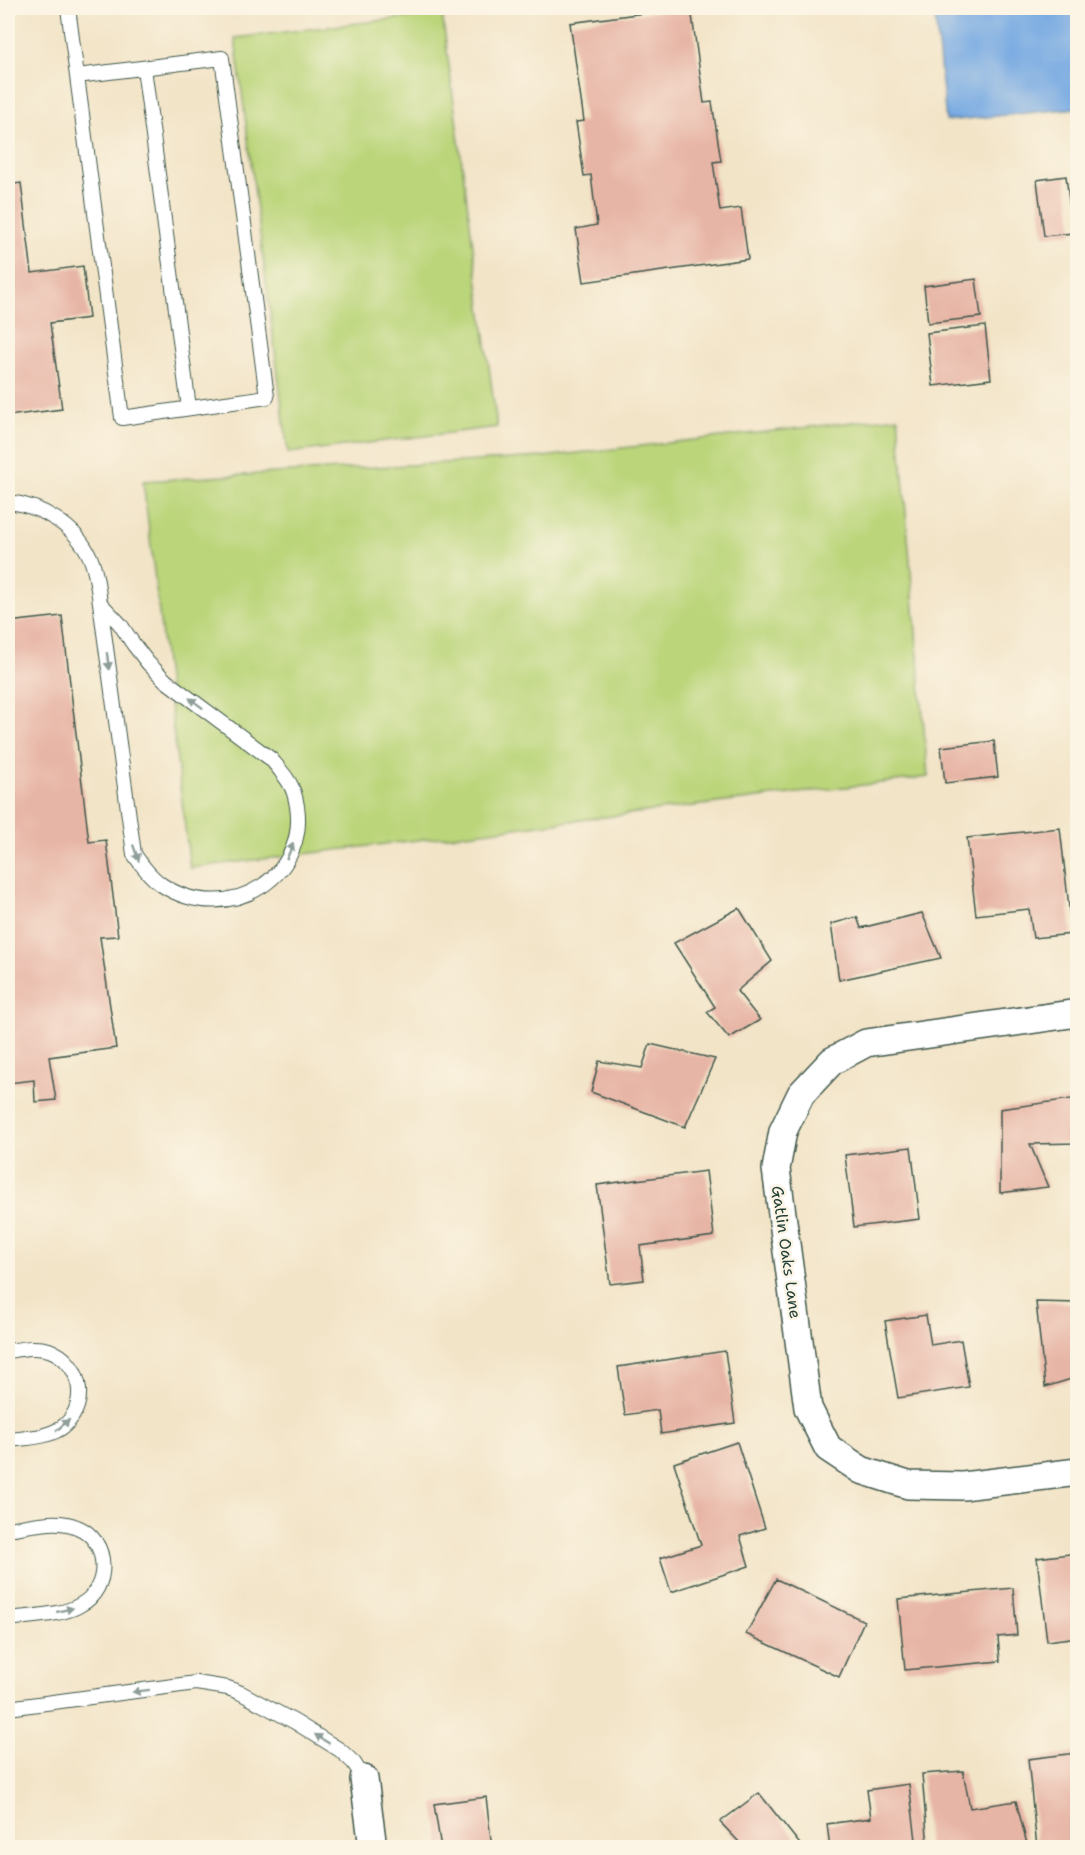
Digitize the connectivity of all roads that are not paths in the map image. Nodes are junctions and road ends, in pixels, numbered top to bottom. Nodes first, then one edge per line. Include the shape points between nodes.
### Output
1 (69, 8) edge
2 (144, 68) junction
3 (77, 76) junction
4 (189, 408) junction
5 (8, 502) edge
6 (100, 603) junction
7 (1077, 1013) edge
8 (8, 1351) edge
9 (8, 1440) edge
10 (1077, 1472) edge
11 (8, 1529) edge
12 (8, 1619) edge
13 (8, 1708) edge
14 (364, 1779) joint
15 (372, 1848) edge

1 - 3 lane
2 - 3 lane
2 - 4 lane
2 - 4 lane via 222,58 267,397
3 - 4 lane via 122,418
5 - 6 lane via 44,512 76,538 90,557
6 -> 6 lane via 134,854 162,885 183,895 227,901 249,894 280,871 291,854 297,833 294,791 271,759 166,681
7 - 10 street, Gatlin Oaks Lane via 866,1043 832,1061 801,1094 783,1131 776,1169 808,1408 828,1448 861,1470 909,1485 963,1486
9 -> 8 lane via 40,1436 64,1426 72,1416 80,1389 74,1370 59,1354 38,1348
12 -> 11 lane via 81,1605 95,1592 103,1572 101,1552 77,1527 49,1524
14 -> 13 lane via 340,1750 241,1693 213,1685 196,1683
14 - 15 street

